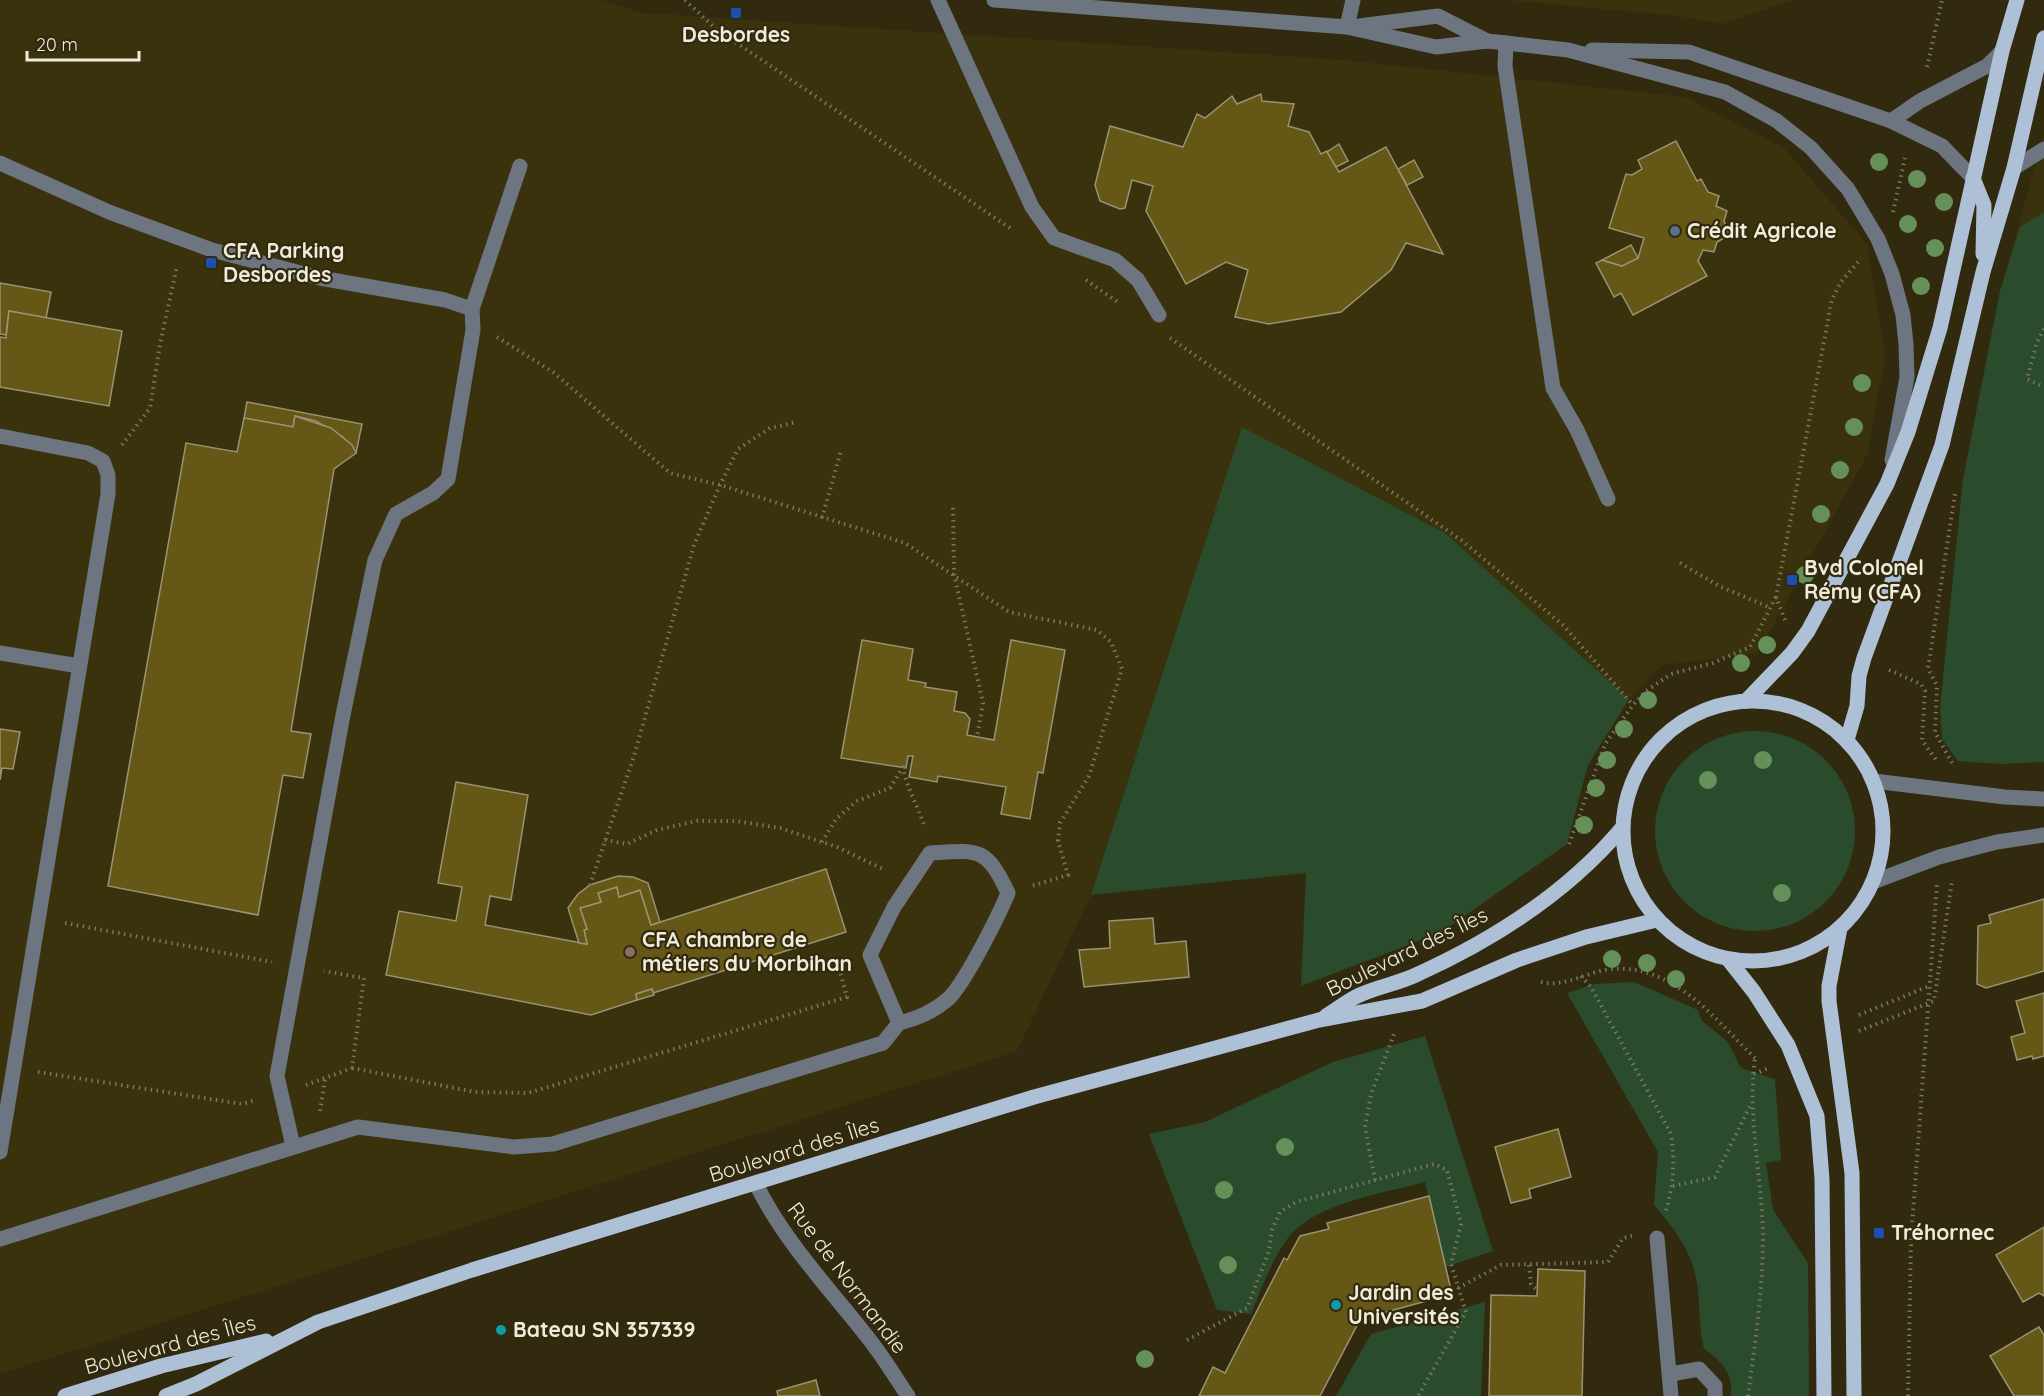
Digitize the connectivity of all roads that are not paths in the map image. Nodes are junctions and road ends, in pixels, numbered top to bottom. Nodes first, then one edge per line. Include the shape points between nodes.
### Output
1 (938, 0) edge
2 (994, 0) edge
3 (1353, 0) edge
4 (2017, 0) edge
5 (1347, 27) junction
6 (2044, 38) edge
7 (1487, 41) junction
8 (1506, 43) junction
9 (1568, 50) junction
10 (2002, 51) junction
11 (1891, 121) junction
12 (2044, 150) edge
13 (0, 163) edge
14 (520, 166) dead end
15 (2014, 168) junction
16 (1973, 178) junction
17 (1983, 272) junction
18 (472, 309) junction
19 (1160, 315) dead end
20 (0, 436) edge
21 (1887, 484) junction
22 (1608, 499) dead end
23 (0, 653) edge
24 (79, 666) junction
25 (1746, 701) junction
26 (1847, 740) junction
27 (1874, 781) junction
28 (2044, 799) edge
29 (1622, 828) junction
30 (2044, 835) edge
31 (1873, 882) junction
32 (1657, 920) junction
33 (1840, 928) junction
34 (1728, 959) junction
35 (1319, 1020) junction
36 (899, 1023) junction
37 (293, 1146) junction
38 (0, 1152) edge
39 (756, 1184) junction
40 (1657, 1238) road end
41 (0, 1239) edge
42 (286, 1336) junction
43 (1671, 1374) junction
44 (65, 1396) edge
45 (166, 1396) edge
46 (908, 1396) edge
47 (1671, 1396) edge
48 (1715, 1396) edge
49 (1824, 1396) edge
50 (1854, 1396) edge

1 - 19 street via 1038,214 1054,238 1115,260 1137,280
2 - 5 street
3 - 5 street
4 - 10 main road
5 - 7 street via 1436,47
5 - 7 street via 1438,16
6 - 15 main road
7 - 8 street
8 - 9 street
8 - 22 street via 1505,66 1553,388
9 - 11 street via 1689,52
9 - 21 street via 1725,92 1777,121 1811,148 1848,189 1878,239 1903,315 1907,366
10 - 11 street via 1987,66
10 - 16 main road
11 - 16 street via 1942,146
12 - 15 street
13 - 18 street via 109,212 212,250 320,278 445,300
14 - 18 street
15 - 17 main road
16 - 17 main road via 1984,205
16 - 21 main road via 1925,381
17 - 26 main road via 1942,445 1864,658
18 - 37 street via 473,330 448,479 396,514 375,560 277,1076
20 - 24 street via 88,453 103,461 108,475
21 - 25 main road via 1808,631
23 - 24 street
24 - 38 street
25 - 26 main road via 1783,704 1817,718
25 - 29 main road via 1693,714 1670,729 1635,774
26 - 27 main road
27 - 28 street
27 - 31 main road via 1882,814 1882,849
29 - 32 main road via 1626,861 1637,892
29 - 35 main road, Boulevard des Îles via 1598,856 1509,925 1415,976 1360,994
30 - 31 street via 1939,857
31 - 33 main road
32 - 34 main road via 1702,951
32 - 35 main road, Boulevard des Îles via 1517,960 1422,1002
33 - 34 main road via 1807,949 1768,960
33 - 50 main road via 1829,986 1832,1042 1852,1173
34 - 49 main road via 1754,992 1793,1057 1817,1116 1822,1179
35 - 39 main road, Boulevard des Îles via 1034,1097
36 - 36 street via 921,1017 950,997 998,917 1008,893 996,868 982,855 958,849 930,853 894,907 870,955
36 - 37 street via 883,1043 553,1144 514,1147 358,1126
37 - 41 street
39 - 42 main road, Boulevard des Îles via 472,1270
39 - 46 street, Rue de Normandie via 768,1208 810,1267 873,1344
40 - 43 street
42 - 44 main road, Boulevard des Îles via 161,1366
42 - 45 main road, Boulevard des Îles
43 - 47 street
43 - 48 street via 1699,1369 1715,1386

